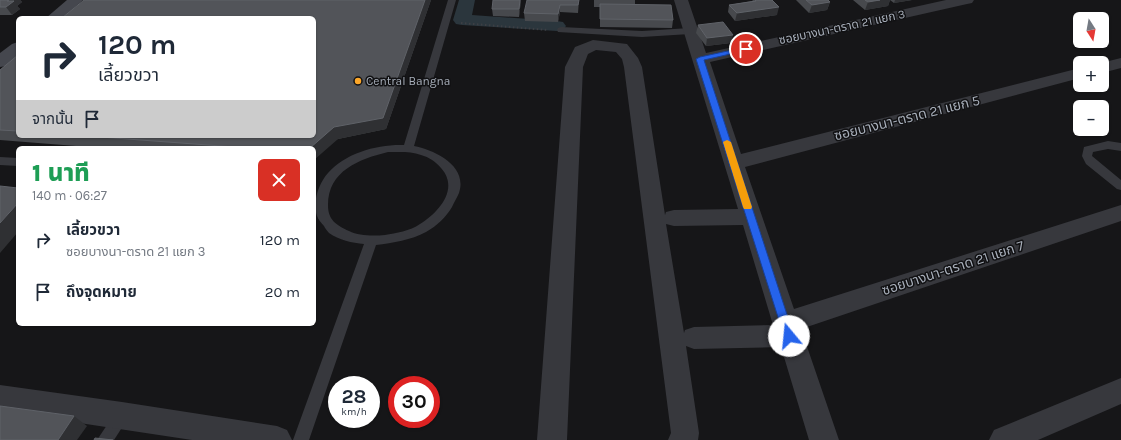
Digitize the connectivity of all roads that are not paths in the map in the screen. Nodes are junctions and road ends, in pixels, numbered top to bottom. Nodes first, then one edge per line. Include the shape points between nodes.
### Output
1 (76, 0) edge
2 (452, 0) edge
3 (681, 0) edge
4 (964, 1) edge
5 (56, 16) edge
6 (561, 30) dead end
7 (690, 30) junction
8 (16, 50) edge
9 (700, 59) junction
10 (0, 62) edge
11 (1121, 63) edge
12 (1109, 66) edge
13 (1073, 75) edge
14 (1121, 147) edge
15 (408, 148) junction
16 (0, 161) edge
17 (16, 162) edge
18 (733, 163) junction
19 (319, 186) edge
20 (1121, 186) edge
21 (1121, 213) edge
22 (751, 217) junction
23 (674, 218) dead end
24 (371, 242) junction
25 (787, 330) junction
26 (694, 338) dead end
27 (1121, 391) edge
28 (0, 398) edge
29 (122, 415) junction
30 (105, 440) edge
31 (277, 440) edge
32 (301, 440) edge
33 (552, 440) edge
34 (683, 440) edge
35 (824, 440) edge
36 (1004, 440) edge

1 - 5 street
2 - 15 lane
3 - 7 street
4 - 9 street, ซอยบางนา-ตราด 21 แยก 3
6 - 7 lane via 642,34
7 - 9 street
8 - 10 street
9 - 18 street
11 - 12 street
13 - 18 street, ซอยบางนา-ตราด 21 แยก 5
14 - 20 lane via 1108,145 1088,150 1087,156
15 - 19 lane via 388,148 362,155 350,161
15 - 24 lane via 428,152 443,160 452,173 455,188 450,204 437,219 418,232 395,240
16 - 17 lane
18 - 22 street
19 - 24 lane via 323,216 333,229 349,238
21 - 25 street, ซอยบางนา-ตราด 21 แยก 7
22 - 23 street
22 - 25 street
24 - 32 lane
25 - 26 street, ซอยบางนา-ตราด 21 แยก 7
25 - 35 street
27 - 36 street
28 - 29 street
29 - 30 lane
29 - 31 street
33 - 34 street via 574,68 581,51 593,45 621,47 630,58 633,67 685,433

